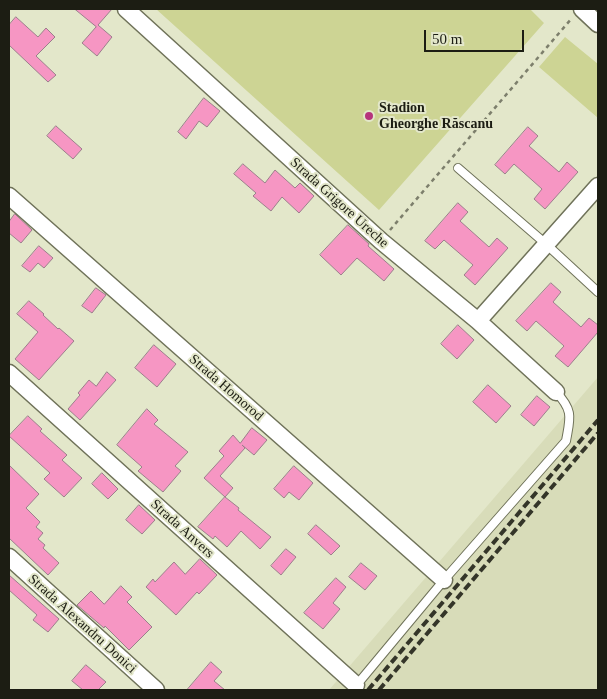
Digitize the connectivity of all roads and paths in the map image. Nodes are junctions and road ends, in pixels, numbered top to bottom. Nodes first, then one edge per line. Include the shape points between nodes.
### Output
1 (126, 9) edge
2 (578, 12) edge
3 (598, 24) edge
4 (458, 168) dead end
5 (598, 186) edge
6 (9, 196) edge
7 (381, 241) junction
8 (546, 244) junction
9 (598, 292) edge
10 (478, 321) junction
11 (9, 373) edge
12 (556, 392) joint
13 (9, 557) edge
14 (444, 580) junction
15 (354, 688) edge
16 (156, 690) edge

1 - 7 street, Strada Grigore Ureche
2 - 3 street
2 - 7 path
4 - 8 lane
5 - 8 street
6 - 14 street, Strada Homorod
7 - 10 street, Strada Grigore Ureche
8 - 9 lane
8 - 10 street
10 - 12 street, Strada Grigore Ureche
11 - 15 street, Strada Anvers
12 - 14 lane via 566,402 570,417 566,441
13 - 16 street, Strada Alexandru Donici
14 - 15 lane

